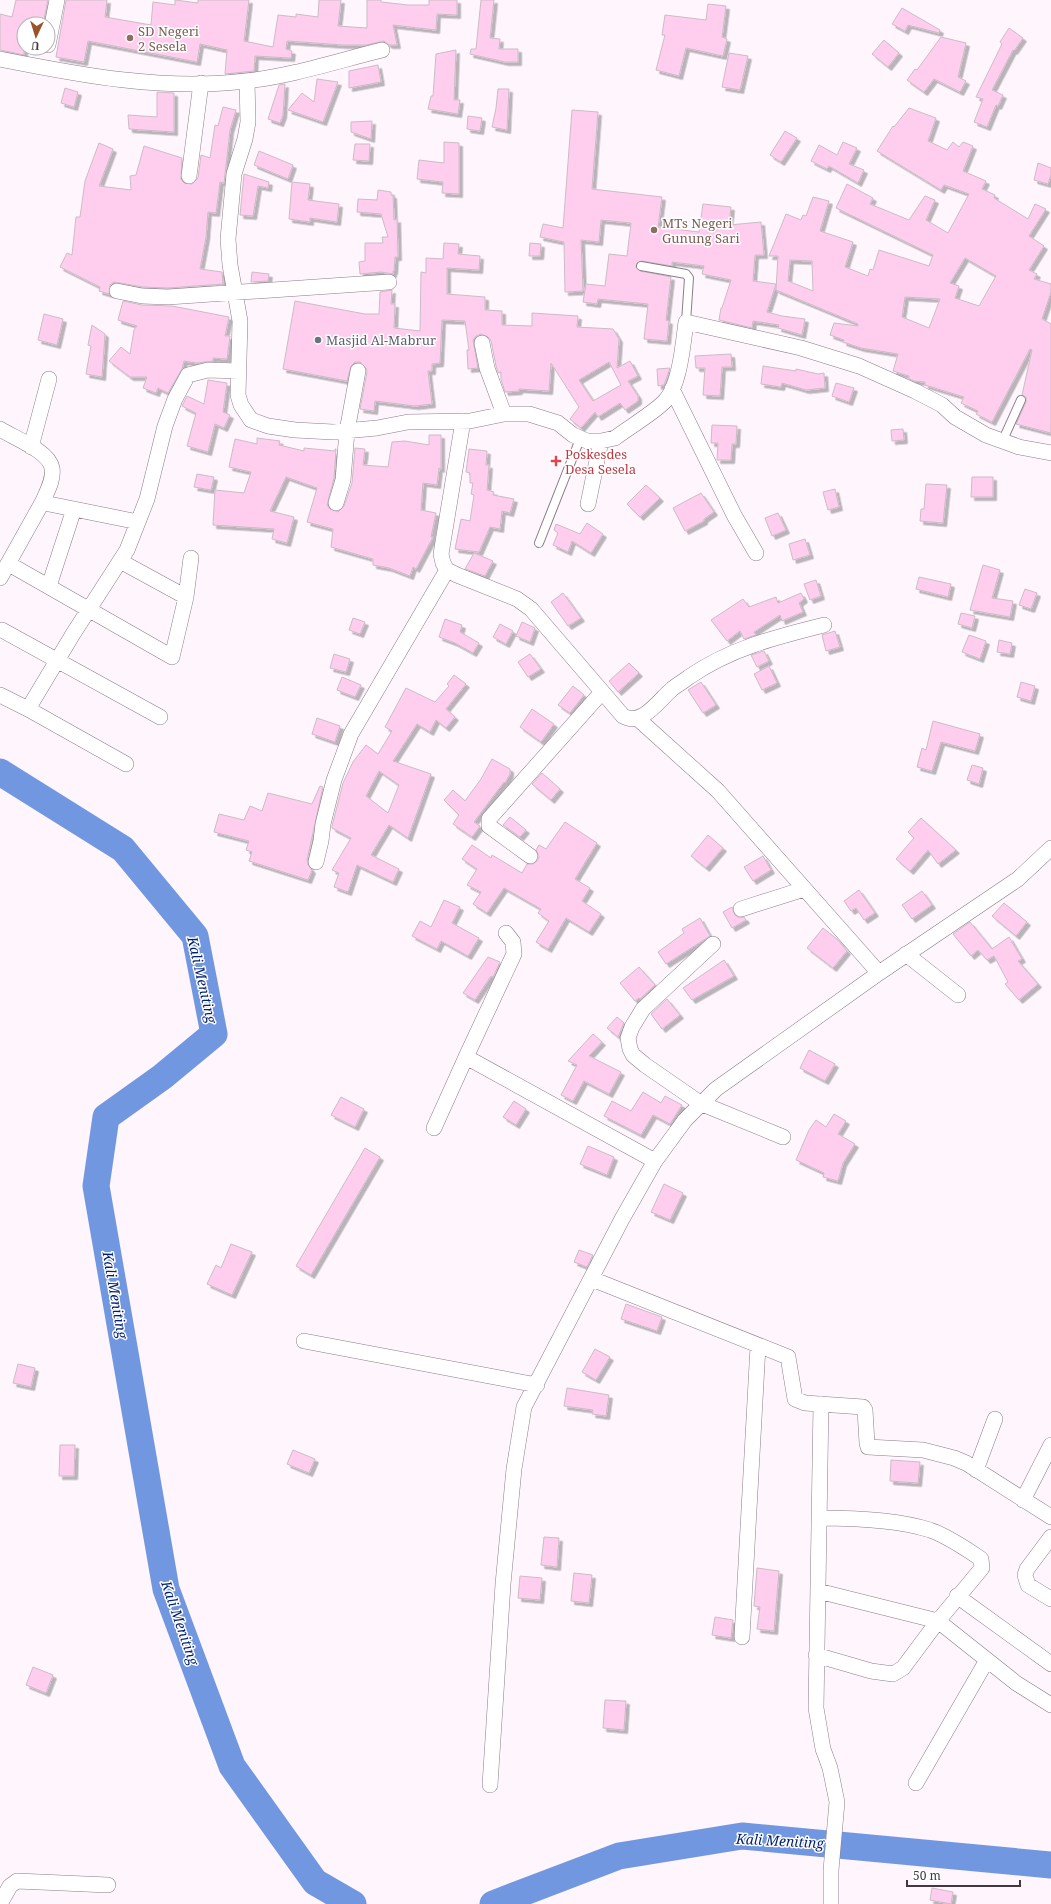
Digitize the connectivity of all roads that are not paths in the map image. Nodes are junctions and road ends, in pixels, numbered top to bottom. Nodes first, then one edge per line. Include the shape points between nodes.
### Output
1 (57, 0) edge
2 (54, 16) edge
3 (382, 50) dead end
4 (46, 56) edge
5 (0, 59) edge
6 (44, 68) junction
7 (247, 81) junction
8 (201, 83) junction
9 (189, 176) dead end
10 (641, 266) dead end
11 (389, 282) dead end
12 (117, 291) dead end
13 (235, 293) junction
14 (686, 322) junction
15 (482, 343) dead end
16 (239, 371) junction
17 (358, 371) dead end
18 (49, 379) dead end
19 (672, 389) junction
20 (1021, 400) dead end
21 (504, 414) junction
22 (463, 421) junction
23 (0, 431) edge
24 (347, 431) junction
25 (580, 439) junction
26 (601, 441) junction
27 (1002, 442) junction
28 (31, 447) junction
29 (1051, 453) edge
30 (42, 501) junction
31 (336, 503) dead end
32 (588, 504) dead end
33 (74, 509) junction
34 (138, 522) junction
35 (539, 544) dead end
36 (756, 553) dead end
37 (190, 558) dead end
38 (120, 561) junction
39 (9, 564) junction
40 (448, 570) junction
41 (0, 578) edge
42 (48, 586) junction
43 (186, 597) junction
44 (88, 609) junction
45 (824, 625) dead end
46 (2, 630) dead end
47 (57, 660) junction
48 (602, 692) junction
49 (0, 695) edge
50 (28, 709) junction
51 (160, 717) dead end
52 (637, 718) junction
53 (126, 764) dead end
54 (1051, 848) edge
55 (530, 856) dead end
56 (316, 862) dead end
57 (804, 889) junction
58 (741, 909) dead end
59 (506, 933) dead end
60 (713, 944) dead end
61 (906, 954) junction
62 (879, 973) junction
63 (958, 995) dead end
64 (466, 1057) junction
65 (700, 1103) junction
66 (434, 1128) dead end
67 (783, 1137) dead end
68 (655, 1161) junction
69 (592, 1279) junction
70 (304, 1341) dead end
71 (758, 1346) junction
72 (537, 1385) junction
73 (822, 1404) junction
74 (994, 1419) dead end
75 (1051, 1445) edge
76 (976, 1470) junction
77 (1023, 1500) junction
78 (1051, 1517) edge
79 (819, 1518) junction
80 (1051, 1537) edge
81 (818, 1591) junction
82 (957, 1596) junction
83 (1051, 1599) edge
84 (938, 1621) junction
85 (742, 1637) dead end
86 (816, 1654) junction
87 (987, 1660) junction
88 (1051, 1664) edge
89 (1051, 1705) edge
90 (916, 1783) dead end
91 (490, 1785) dead end
92 (108, 1885) dead end
93 (0, 1904) edge
94 (831, 1904) edge

1 - 2 street
3 - 7 street via 288,75
4 - 6 street
5 - 6 street
6 - 8 street via 120,79
7 - 8 street
7 - 13 street via 246,139 234,174 229,224 230,265
8 - 9 street
10 - 14 lane via 686,274 689,278
11 - 13 street
12 - 13 street via 142,296 168,297
13 - 16 street via 240,321
14 - 19 street
14 - 27 street via 800,348 859,366 942,405 970,426
15 - 21 street via 487,368
16 - 24 street via 238,395 241,406 246,415 256,423 295,430
16 - 34 street via 208,370 188,374 174,399 147,499
17 - 24 street
18 - 28 street
19 - 26 street via 659,406 615,438
19 - 36 street via 734,515
20 - 27 lane
21 - 22 street
21 - 25 street via 530,414 542,417 558,423
22 - 24 street via 408,422
22 - 40 street via 441,554
23 - 28 street
24 - 31 street via 342,480
25 - 26 street
25 - 35 lane
26 - 32 street
27 - 29 street
28 - 30 street via 41,452 52,467 51,481
30 - 33 street
30 - 39 street
33 - 34 street
33 - 42 street
34 - 38 street
37 - 43 street
38 - 43 street
38 - 44 street
39 - 41 street
39 - 42 street
40 - 48 street via 457,576 517,599 531,609
40 - 56 street via 351,734 334,780
42 - 44 street
43 - 44 street via 172,656
44 - 47 street
45 - 52 street via 762,641 710,663 672,689 647,714
46 - 47 street
47 - 50 street
47 - 51 street
48 - 52 street via 623,716
48 - 55 street via 489,819 489,826
49 - 50 street
50 - 53 street
52 - 57 street via 718,791
54 - 61 street via 1018,879
57 - 58 street
57 - 62 street
59 - 64 street via 513,942 514,954
60 - 65 street via 643,1009 628,1038 633,1055
61 - 62 street
61 - 63 street
62 - 65 street
64 - 66 street
64 - 68 street
65 - 67 street
65 - 68 street
68 - 69 street
69 - 71 street
69 - 72 street
70 - 72 street
71 - 73 street via 788,1357 795,1399 800,1402
71 - 85 street
72 - 91 street via 524,1407 514,1469 503,1584
73 - 76 street via 863,1407 867,1444 870,1447 924,1450 954,1458
73 - 79 street
74 - 76 street
75 - 77 street
76 - 77 street
77 - 78 street
79 - 81 street
79 - 82 street via 845,1518 930,1530 982,1561 982,1568
80 - 83 street via 1027,1568 1025,1575 1028,1585
81 - 84 street
81 - 86 street
82 - 84 street
82 - 88 street
84 - 86 street via 902,1668 893,1674 871,1671
84 - 87 street
86 - 94 street via 816,1708 823,1749 837,1802
87 - 89 street via 1016,1683
87 - 90 street
92 - 93 street via 17,1881 10,1886

